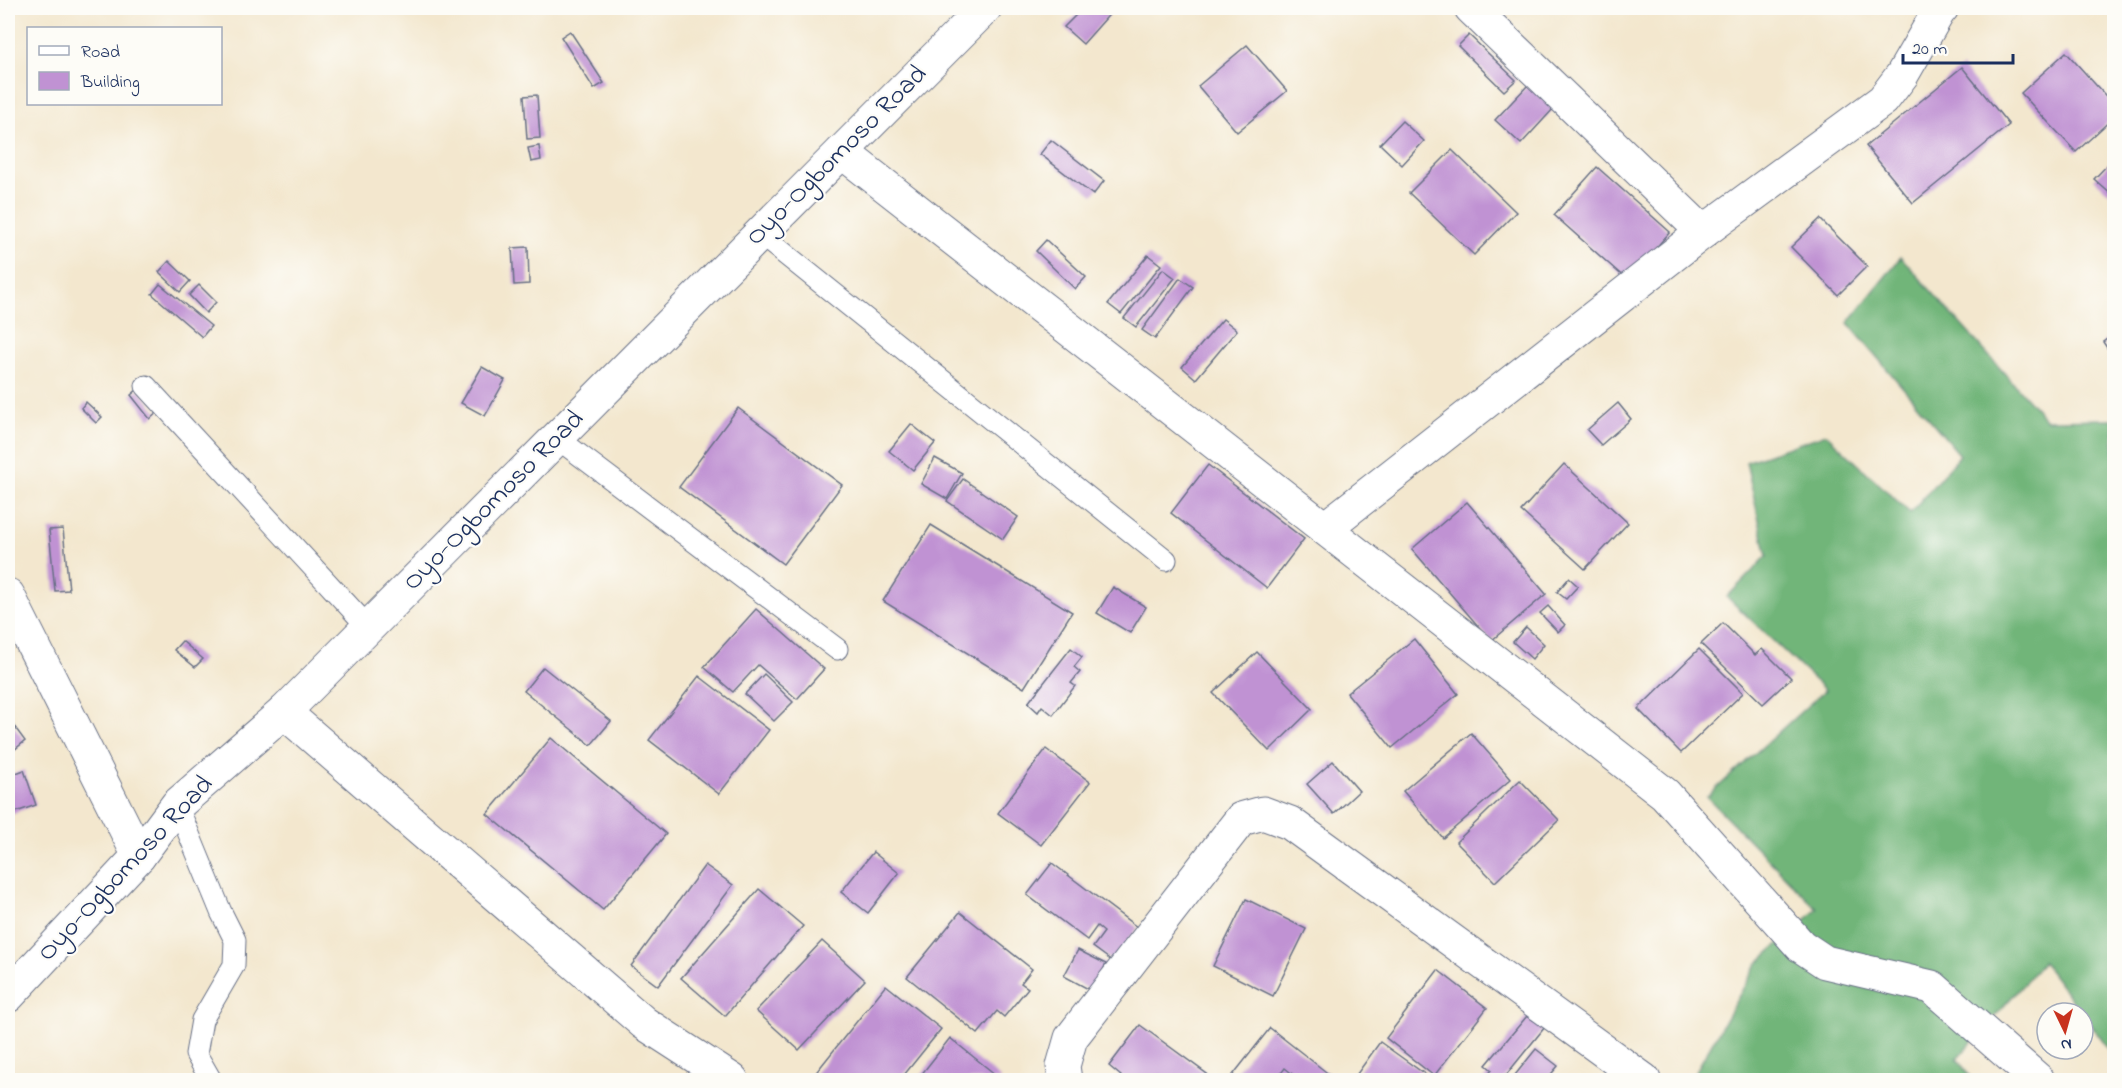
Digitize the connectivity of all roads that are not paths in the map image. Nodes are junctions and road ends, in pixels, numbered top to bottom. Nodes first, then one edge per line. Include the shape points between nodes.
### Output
1 (985, 8) edge
2 (1471, 8) edge
3 (1942, 8) edge
4 (842, 152) junction
5 (1703, 232) junction
6 (760, 234) junction
7 (146, 386) dead end
8 (557, 438) junction
9 (1325, 528) junction
10 (1166, 560) dead end
11 (8, 595) edge
12 (368, 627) junction
13 (837, 649) dead end
14 (284, 712) junction
15 (177, 805) junction
16 (139, 856) junction
17 (8, 996) edge
18 (211, 1080) edge
19 (732, 1080) edge
20 (1065, 1080) edge
21 (1644, 1080) edge
22 (2038, 1080) edge

1 - 4 main road, Oyo-Ogbomoso Road
2 - 5 main road
3 - 5 main road via 1883,100
4 - 6 main road, Oyo-Ogbomoso Road
4 - 9 main road
5 - 9 main road
6 - 8 main road, Oyo-Ogbomoso Road
6 - 10 lane
7 - 12 lane
8 - 12 main road, Oyo-Ogbomoso Road
8 - 13 lane
9 - 22 main road via 1665,794 1801,946 1825,962 1932,987
11 - 16 main road
12 - 14 main road, Oyo-Ogbomoso Road
14 - 15 main road, Oyo-Ogbomoso Road
14 - 19 main road via 644,1023
15 - 16 main road, Oyo-Ogbomoso Road
15 - 18 lane via 235,940 234,965 202,1020 196,1054
16 - 17 main road, Oyo-Ogbomoso Road
20 - 21 main road via 1063,1066 1071,1038 1241,819 1263,813 1290,823

